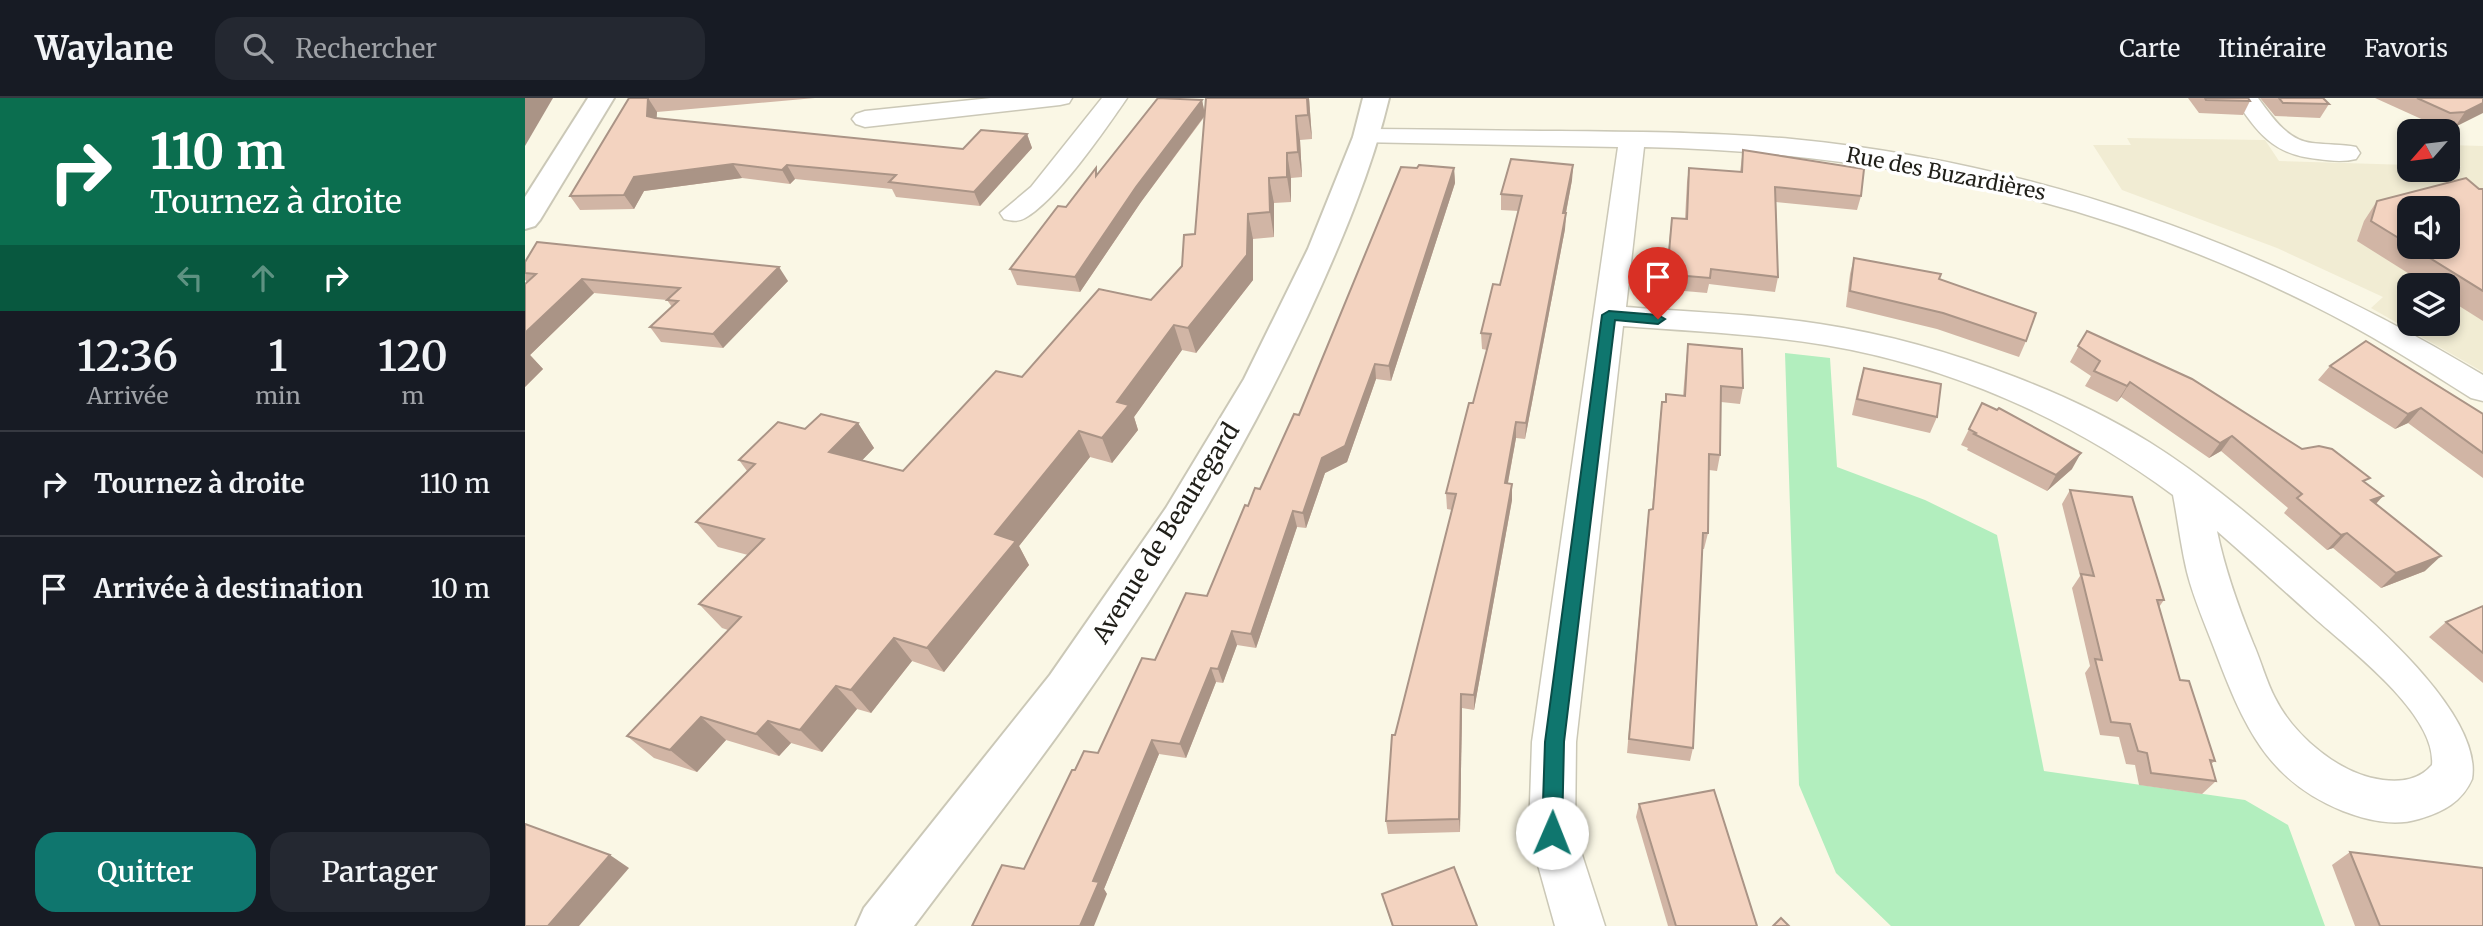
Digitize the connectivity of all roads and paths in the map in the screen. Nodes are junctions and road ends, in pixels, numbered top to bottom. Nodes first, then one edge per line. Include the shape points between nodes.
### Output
1 (601, 98) edge
2 (1060, 98) edge
3 (1115, 98) edge
4 (1376, 98) edge
5 (2246, 98) edge
6 (865, 119) dead end
7 (1366, 137) junction
8 (1632, 139) junction
9 (2347, 153) dead end
10 (1014, 213) dead end
11 (525, 220) edge
12 (1609, 315) junction
13 (2483, 390) edge
14 (2190, 490) junction
15 (882, 926) edge
16 (1580, 926) edge

1 - 11 street
2 - 6 street
3 - 10 street via 1041,193
4 - 7 street, Avenue de Beauregard
5 - 9 street via 2273,136 2290,148
7 - 8 street, Rue des Buzardières
7 - 15 street, Avenue de Beauregard via 1324,249 1261,379 1180,518 1066,688
8 - 12 street
8 - 13 street, Rue des Buzardières via 1794,147 1882,159 1976,176 2083,204 2280,277 2387,331
12 - 14 street via 1808,333 1918,356 2054,406 2138,452
12 - 16 street via 1554,742 1552,833
14 - 14 street via 2207,570 2260,715 2278,740 2306,767 2344,790 2389,803 2424,798 2448,783 2456,761 2448,731 2408,677

